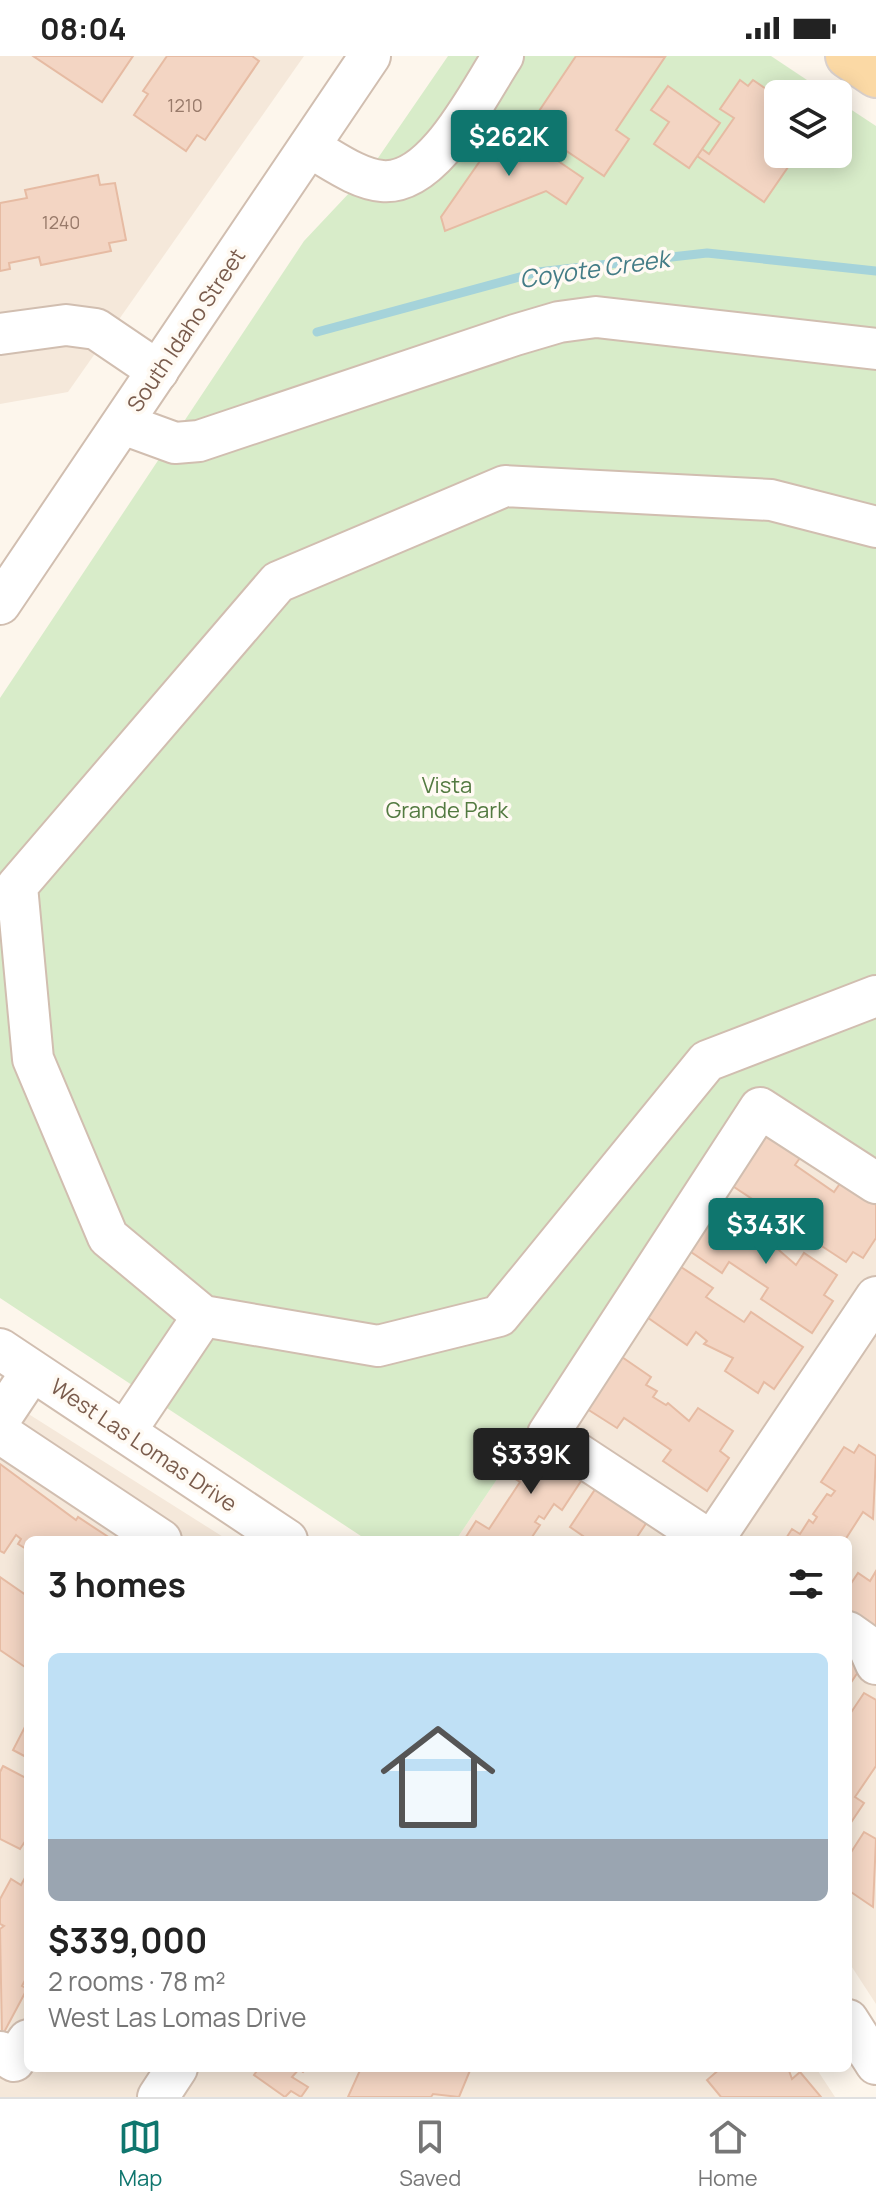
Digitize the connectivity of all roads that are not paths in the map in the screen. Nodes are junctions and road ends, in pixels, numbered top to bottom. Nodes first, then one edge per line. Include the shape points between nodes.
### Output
1 (370, 56) edge
2 (503, 56) edge
3 (848, 56) edge
4 (876, 75) edge
5 (309, 147) junction
6 (0, 334) edge
7 (876, 349) edge
8 (158, 371) junction
9 (123, 424) junction
10 (876, 527) edge
11 (0, 604) edge
12 (876, 996) edge
13 (876, 1183) edge
14 (876, 1297) edge
15 (203, 1316) junction
16 (16, 1360) edge
17 (0, 1419) edge
18 (125, 1432) junction
19 (0, 1433) edge
20 (691, 1535) edge
21 (155, 1536) edge
22 (281, 1536) edge
23 (852, 1635) edge
24 (876, 1664) edge
25 (852, 2026) edge
26 (24, 2046) edge
27 (0, 2052) edge
28 (876, 2064) edge
29 (174, 2072) edge
30 (158, 2097) edge

1 - 5 street, South Idaho Street
2 - 5 street via 440,150 415,175 382,181
3 - 4 main road
5 - 8 street, South Idaho Street
6 - 8 street via 66,325 96,329
7 - 9 street via 596,317 515,335 199,441 175,443
8 - 9 street, South Idaho Street
9 - 11 street, South Idaho Street
10 - 15 street via 771,500 505,486 278,582 17,886 33,1059 108,1237
12 - 15 street via 707,1061 499,1316 378,1346
13 - 20 street via 760,1108 548,1434
14 - 20 street
15 - 18 street
16 - 17 street
16 - 18 street, West Las Lomas Drive
18 - 22 street, West Las Lomas Drive
19 - 21 street
23 - 24 street via 868,1646
25 - 28 street
26 - 27 street via 14,2061
29 - 30 street

